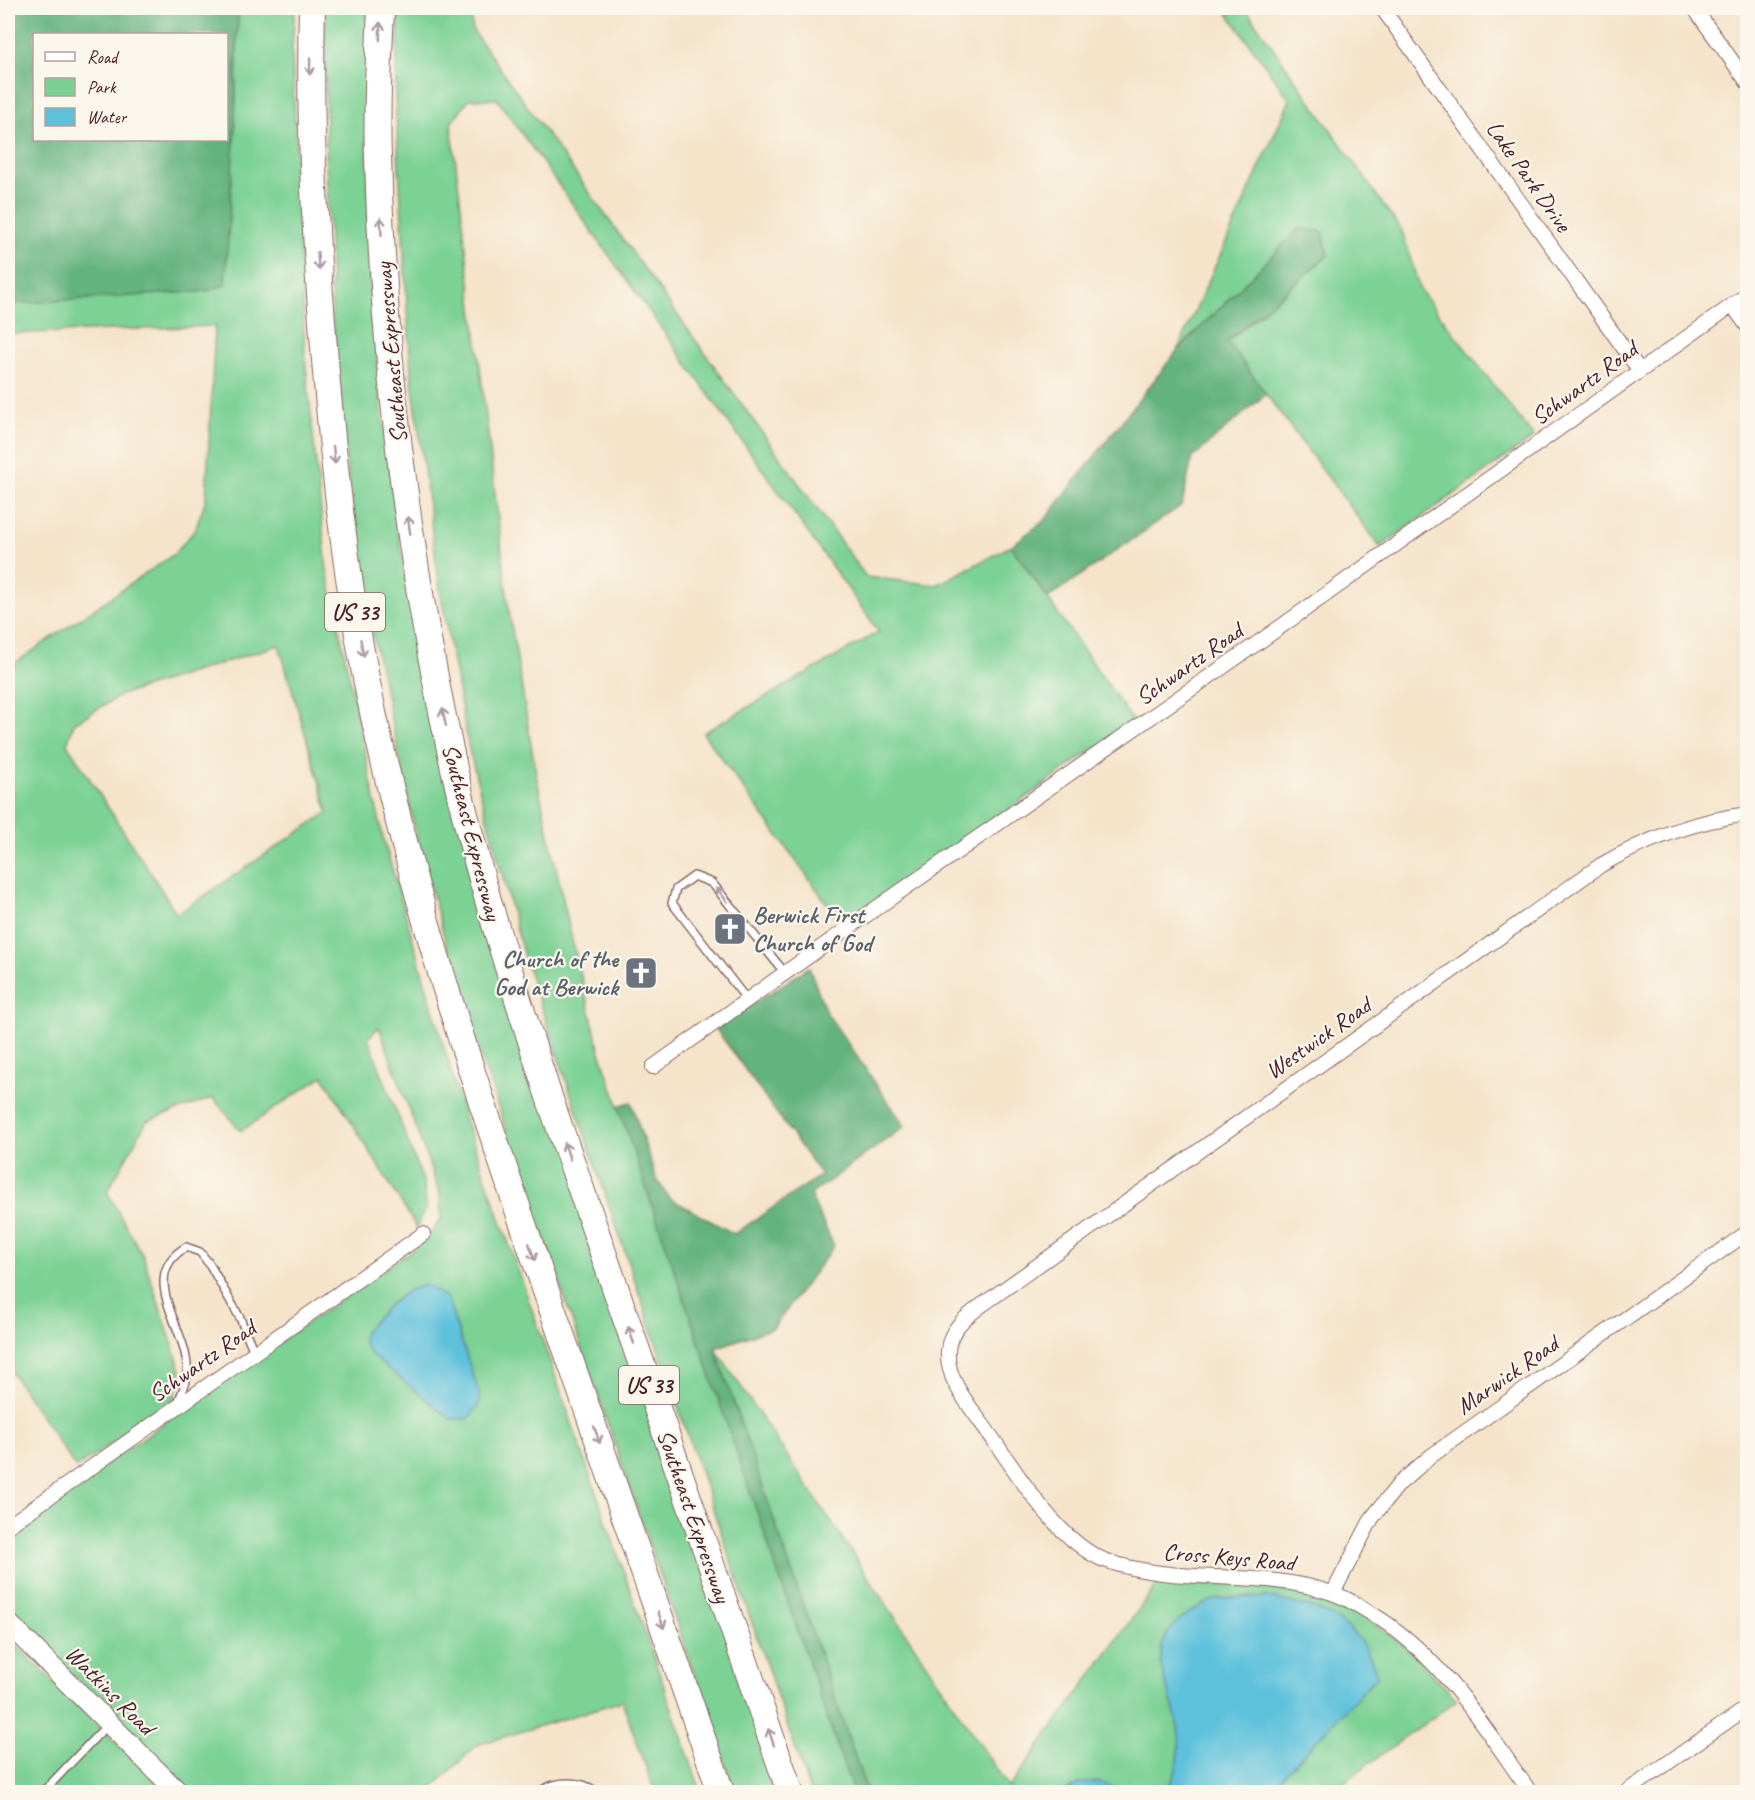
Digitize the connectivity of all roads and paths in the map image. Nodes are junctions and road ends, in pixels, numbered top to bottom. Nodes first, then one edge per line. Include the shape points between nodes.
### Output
1 (312, 8) edge
2 (381, 8) edge
3 (1382, 8) edge
4 (1694, 8) edge
5 (1748, 83) edge
6 (1748, 294) edge
7 (1732, 305) junction
8 (1748, 327) edge
9 (1640, 370) junction
10 (1748, 814) edge
11 (785, 973) junction
12 (747, 1000) junction
13 (653, 1067) dead end
14 (1748, 1232) edge
15 (423, 1234) dead end
16 (948, 1350) joint
17 (254, 1352) junction
18 (177, 1405) junction
19 (8, 1526) edge
20 (1333, 1593) junction
21 (8, 1623) edge
22 (1748, 1707) edge
23 (108, 1724) junction
24 (43, 1792) edge
25 (178, 1792) edge
26 (540, 1792) edge
27 (596, 1792) edge
28 (721, 1792) edge
29 (790, 1792) edge
30 (1530, 1792) edge
31 (1626, 1792) edge

1 -> 28 highway, US 33 via 315,224 327,385 345,556 374,717 420,906 454,1020
29 -> 2 highway, Southeast Expressway / US 33 via 547,1091 510,977 456,779 428,642 403,483 385,310 377,155
3 - 9 street, Lake Park Drive
4 - 5 street
6 - 7 street, Schwartz Road
7 - 8 street
7 - 9 street, Schwartz Road
9 - 11 street, Schwartz Road
10 - 16 street, Westwick Road via 1668,832 1601,865 982,1305 952,1332
11 - 12 street, Schwartz Road
11 -> 12 lane via 712,883 694,876 676,889 672,903
12 - 13 street, Schwartz Road
14 - 20 street, Marwick Road via 1431,1456 1399,1484 1372,1518
15 - 17 street, Schwartz Road
16 - 20 street, Cross Keys Road via 949,1368 957,1386 983,1425 1040,1506 1083,1548 1102,1559 1137,1570 1179,1577 1256,1580
17 - 18 street, Schwartz Road
17 - 18 lane via 222,1285 200,1252 186,1247 173,1255 163,1271 163,1285 186,1352 188,1375
18 - 19 street, Schwartz Road
20 - 30 street, Cross Keys Road via 1408,1637 1457,1689
21 - 23 street, Watkins Road
22 - 31 street
23 - 24 lane
23 - 25 street, Watkins Road
26 - 27 lane via 565,1782

